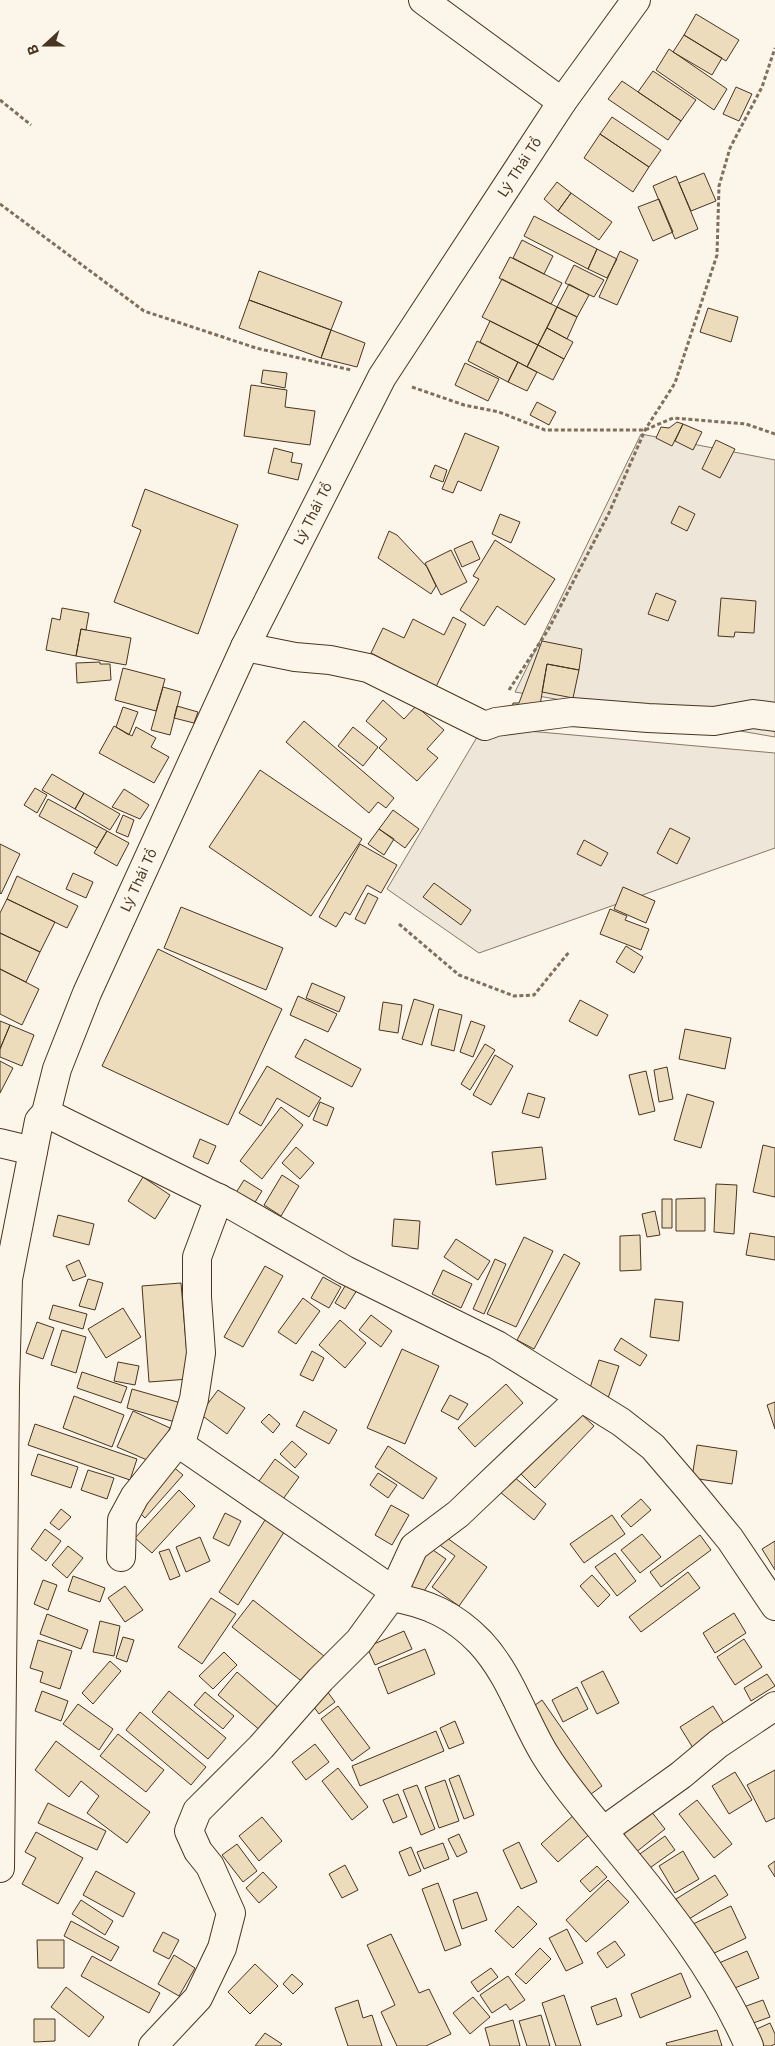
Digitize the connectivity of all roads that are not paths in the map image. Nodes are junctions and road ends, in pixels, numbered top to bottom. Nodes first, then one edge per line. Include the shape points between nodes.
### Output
1 (423, 0) edge
2 (636, 0) edge
3 (562, 102) junction
4 (245, 647) junction
5 (775, 717) edge
6 (46, 1113) junction
7 (0, 1143) edge
8 (33, 1151) junction
9 (219, 1198) junction
10 (4, 1277) edge
11 (580, 1398) junction
12 (178, 1443) junction
13 (1, 1546) edge
14 (121, 1556) dead end
15 (393, 1594) junction
16 (775, 1606) edge
17 (775, 1706) edge
18 (603, 1831) junction
19 (0, 1868) edge
20 (153, 2046) edge
21 (749, 2046) edge

1 - 3 street
2 - 3 street, Lý Thái Tổ
3 - 4 street, Lý Thái Tổ via 382,377
4 - 5 street via 368,668 485,726 572,712 704,720 754,714
4 - 6 street, Lý Thái Tổ via 87,993 57,1068
6 - 8 street, Lý Thái Tổ via 39,1121
6 - 9 street
7 - 8 street
8 - 10 street, Lý Thái Tổ
9 - 11 street via 345,1270 497,1345
9 - 12 street via 198,1257 201,1353 194,1399
10 - 13 street, Lý Thái Tổ
11 - 15 street via 458,1514 414,1547
11 - 16 street via 621,1422 652,1447 730,1539
12 - 14 street via 135,1496 122,1520
12 - 15 street
13 - 19 street, Lý Thái Tổ
15 - 18 street via 450,1617 480,1642 501,1669 544,1753
15 - 20 street via 359,1641 197,1811 190,1831 231,1913 222,1948 198,1998
17 - 18 street via 718,1744
18 - 21 street via 675,1922 722,1992

